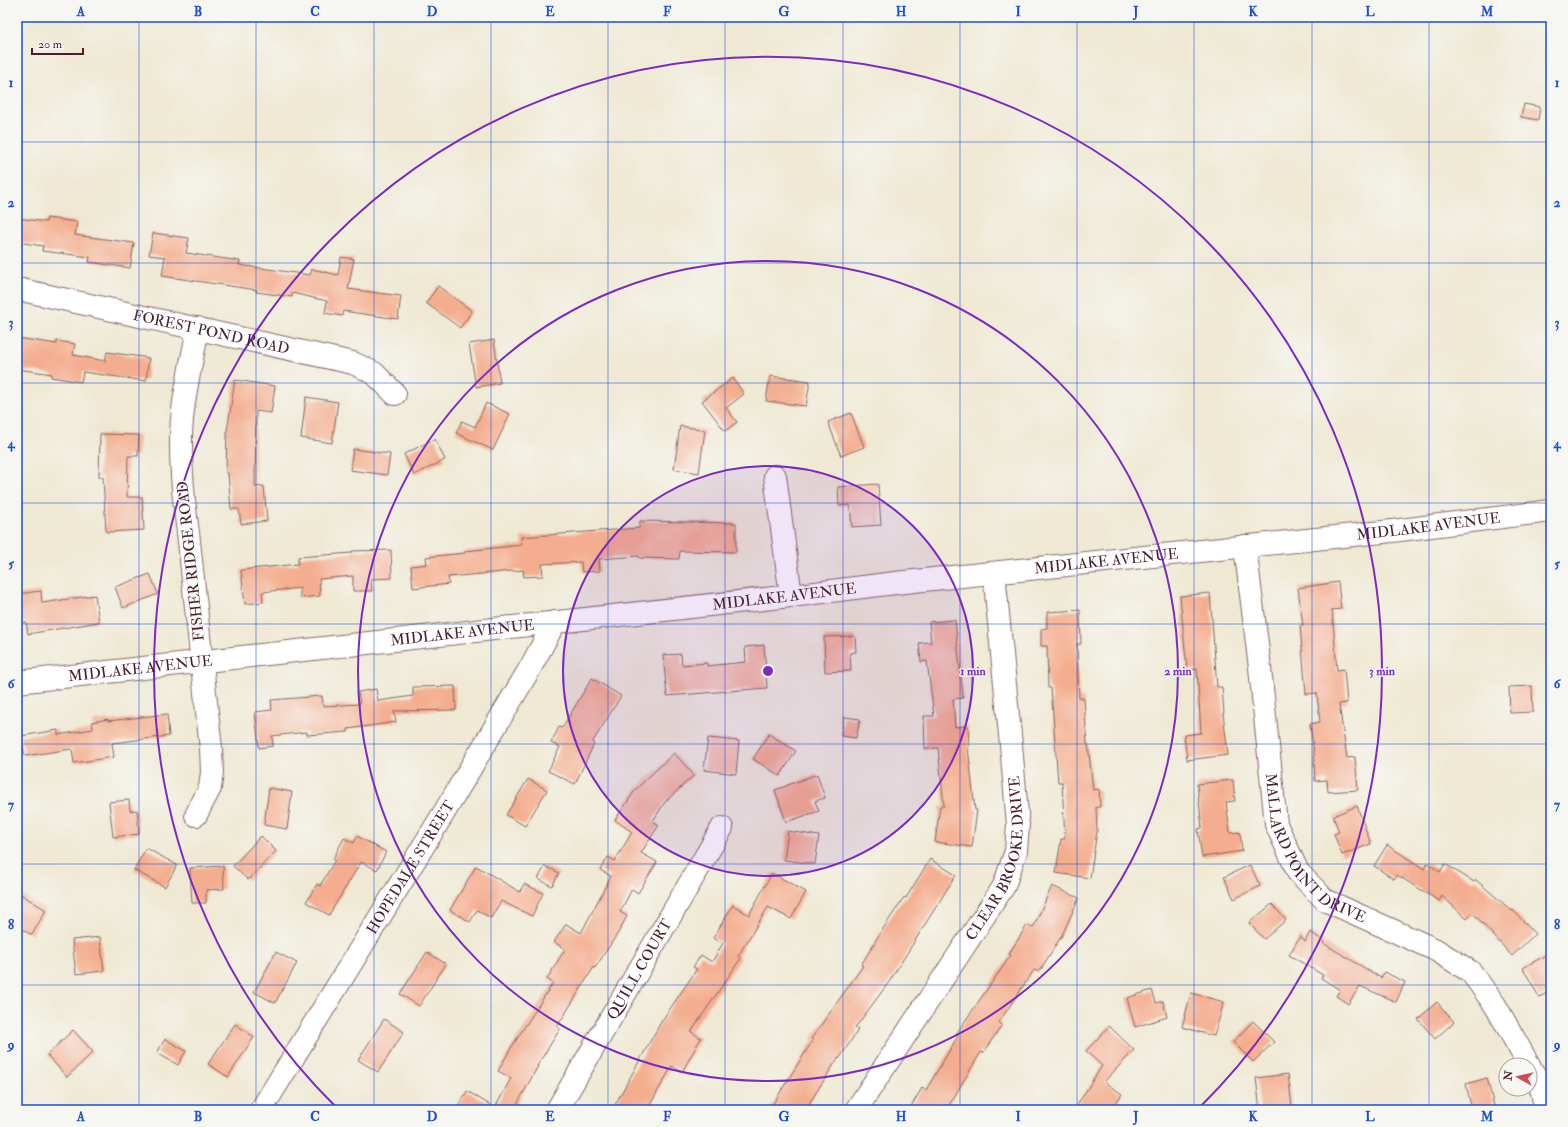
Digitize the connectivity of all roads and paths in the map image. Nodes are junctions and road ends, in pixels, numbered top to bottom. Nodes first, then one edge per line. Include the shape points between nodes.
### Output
1 (17, 289) edge
2 (198, 328) junction
3 (395, 394) dead end
4 (775, 476) dead end
5 (1551, 511) edge
6 (1245, 546) junction
7 (994, 573) junction
8 (791, 596) junction
9 (555, 622) junction
10 (201, 661) junction
11 (17, 682) edge
12 (196, 815) dead end
13 (722, 828) dead end
14 (1524, 1057) edge
15 (1538, 1081) edge
16 (261, 1110) edge
17 (557, 1110) edge
18 (856, 1110) edge
19 (1546, 1110) edge

1 - 2 street, FOREST POND ROAD
2 - 3 street, FOREST POND ROAD via 353,363 374,373
2 - 10 street, FISHER RIDGE ROAD via 183,411 181,446 184,508
4 - 8 street
5 - 6 street, MIDLAKE AVENUE
6 - 7 street, MIDLAKE AVENUE
6 - 14 street, MALLARD POINT DRIVE via 1276,824 1298,872 1325,900 1436,950 1471,972 1495,1005
7 - 8 street, MIDLAKE AVENUE
7 - 18 street, CLEAR BROOKE DRIVE via 1018,825 1016,851 1004,886
8 - 9 street, MIDLAKE AVENUE
9 - 10 street, MIDLAKE AVENUE
9 - 16 street, HOPEDALE STREET via 445,811
10 - 11 street, MIDLAKE AVENUE
10 - 12 street, FISHER RIDGE ROAD via 212,772 210,788
13 - 17 street, QUILL COURT
15 - 19 street, MALLARD POINT DRIVE

